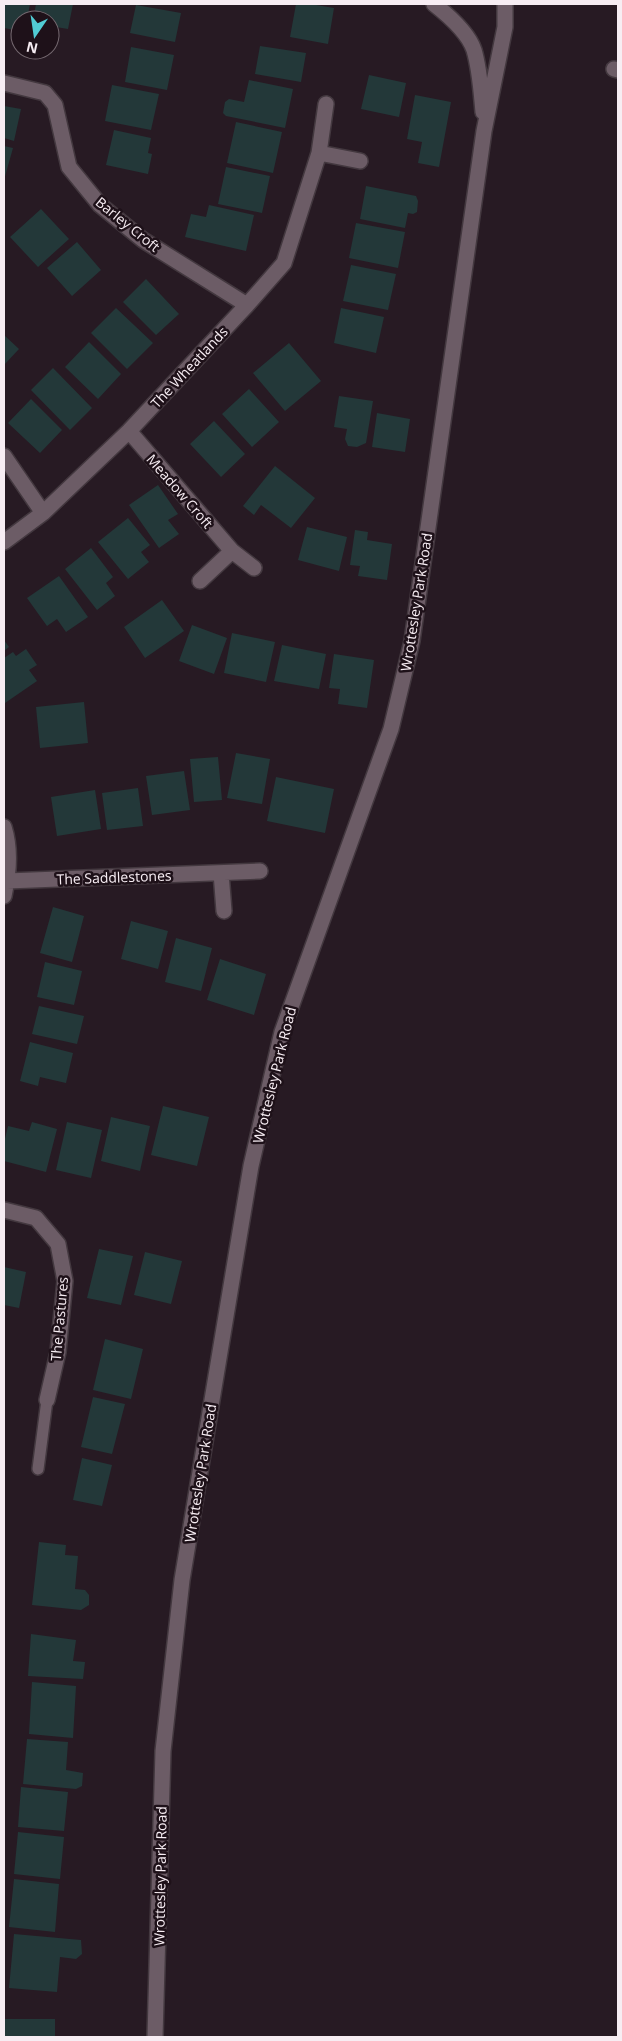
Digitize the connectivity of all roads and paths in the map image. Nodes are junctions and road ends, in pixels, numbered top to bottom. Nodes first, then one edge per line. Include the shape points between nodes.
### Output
1 (434, 4) edge
2 (505, 4) edge
3 (4, 83) edge
4 (326, 104) dead end
5 (484, 131) junction
6 (319, 153) junction
7 (360, 161) dead end
8 (247, 305) junction
9 (129, 431) junction
10 (4, 456) edge
11 (43, 513) junction
12 (4, 542) edge
13 (232, 551) junction
14 (254, 568) dead end
15 (200, 581) dead end
16 (4, 827) edge
17 (260, 871) dead end
18 (221, 873) junction
19 (5, 888) edge
20 (224, 911) dead end
21 (4, 1210) edge
22 (47, 1400) joint
23 (38, 1469) dead end
24 (156, 2037) edge

1 - 5 street, Wrottesley Park Road via 454,19 474,49
2 - 5 street, Wrottesley Park Road via 505,27
3 - 8 street, Barley Croft via 45,93 55,105 69,167 100,205 143,240
4 - 6 street, The Wheatlands
5 - 24 street, Wrottesley Park Road via 412,641 391,729 282,1032 251,1166 182,1580 163,1751
6 - 7 street
6 - 8 street, The Wheatlands via 284,263
8 - 9 street, The Wheatlands
9 - 11 street, The Wheatlands
9 - 13 street, Meadow Croft
10 - 11 street
11 - 12 street, The Wheatlands
13 - 14 street, Meadow Croft
13 - 15 street
16 - 19 street via 9,843
17 - 18 street, The Saddlestones
18 - 19 street, The Saddlestones
18 - 20 street
21 - 22 street, The Pastures via 36,1218 58,1244 65,1281 58,1352
22 - 23 lane

